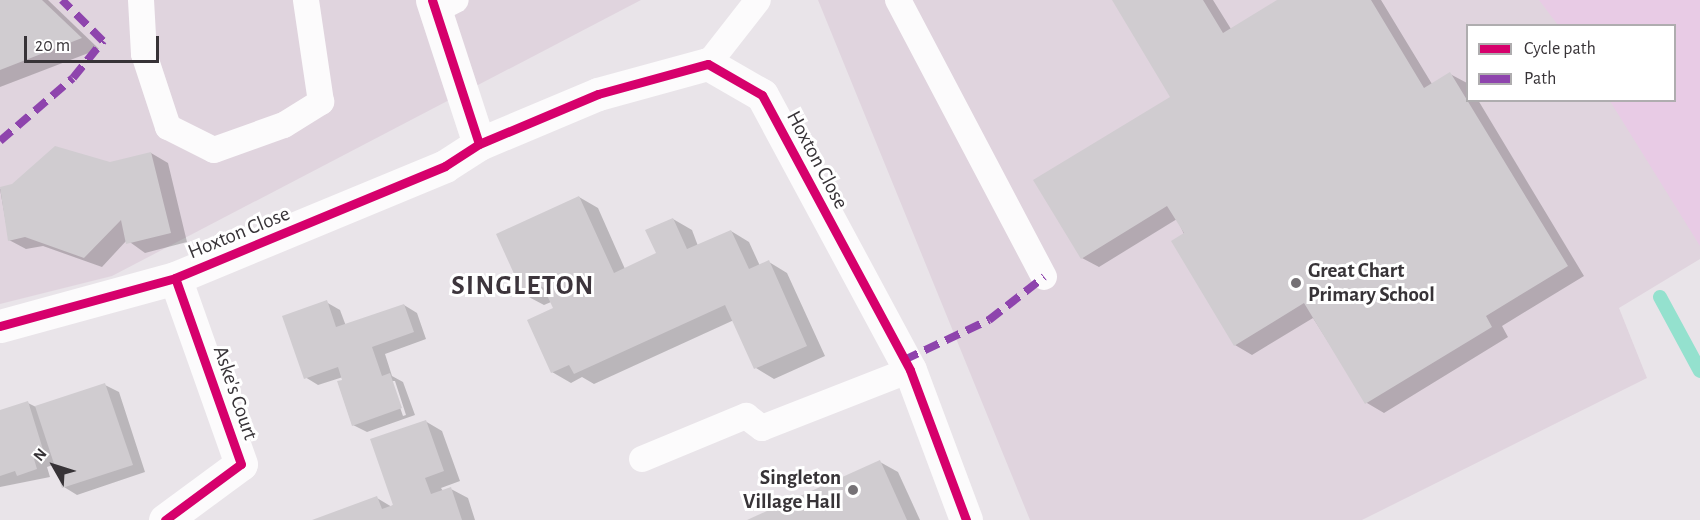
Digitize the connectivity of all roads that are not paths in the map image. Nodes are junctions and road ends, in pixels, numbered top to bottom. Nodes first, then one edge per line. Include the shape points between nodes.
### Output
1 (141, 0) edge
2 (306, 0) edge
3 (758, 0) edge
4 (898, 0) edge
5 (441, 3) edge
6 (708, 64) junction
7 (479, 144) junction
8 (1044, 277) dead end
9 (175, 278) junction
10 (0, 326) edge
11 (910, 370) junction
12 (642, 459) dead end
13 (165, 520) edge
14 (966, 520) edge

1 - 2 lane via 144,54 168,127 214,150 284,125 321,102
3 - 6 lane
4 - 8 lane
5 - 7 street via 456,81
6 - 7 street, Hoxton Close via 598,94
6 - 11 street, Hoxton Close via 762,95
7 - 9 street, Hoxton Close via 434,171
9 - 10 street, Hoxton Close
9 - 13 street, Aske's Court via 241,464
11 - 12 lane via 762,428 746,416
11 - 14 street, Hoxton Close

